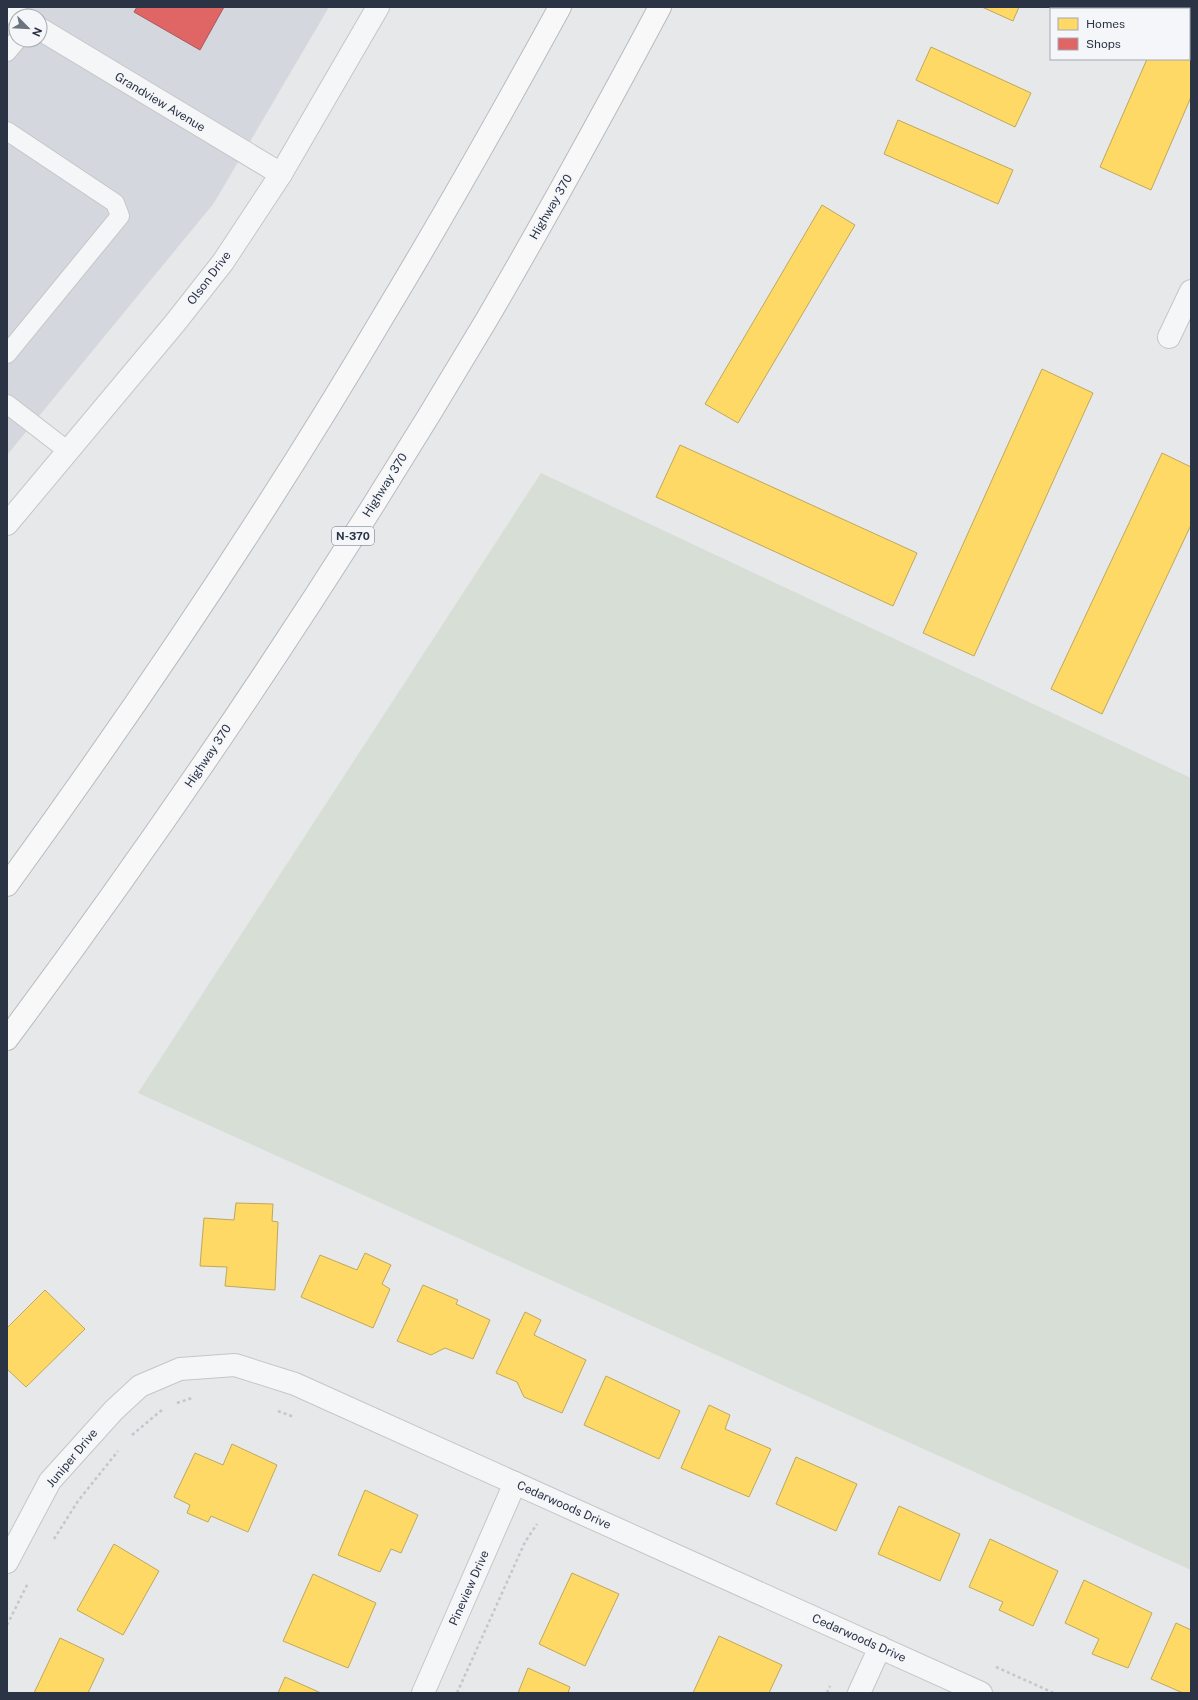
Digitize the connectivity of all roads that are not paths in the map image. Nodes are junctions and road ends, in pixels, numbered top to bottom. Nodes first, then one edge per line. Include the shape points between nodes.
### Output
1 (378, 7) edge
2 (560, 7) edge
3 (660, 7) edge
4 (48, 34) edge
5 (7, 131) edge
6 (281, 174) junction
7 (1191, 291) edge
8 (1169, 337) dead end
9 (7, 354) edge
10 (7, 404) edge
11 (68, 451) junction
12 (7, 524) edge
13 (7, 884) edge
14 (7, 1040) edge
15 (140, 1386) joint
16 (516, 1483) junction
17 (7, 1562) edge
18 (880, 1647) junction
19 (423, 1693) edge
20 (859, 1693) edge
21 (980, 1693) edge

1 - 6 street, Olson Drive
2 - 13 highway via 450,204 283,478 153,678
3 - 14 highway, Highway 370 / N-370 via 574,167 391,477 179,799
4 - 6 street, Grandview Avenue
5 - 9 lane via 115,203 120,216
6 - 11 street, Olson Drive via 222,262 175,323
7 - 8 street
10 - 11 lane
11 - 12 street, Olson Drive
15 - 16 street, Cedarwoods Drive via 180,1369 235,1365 295,1384
15 - 17 street, Juniper Drive via 114,1410 50,1480
16 - 18 street, Cedarwoods Drive
16 - 19 street, Pineview Drive
18 - 20 street
18 - 21 street, Cedarwoods Drive

